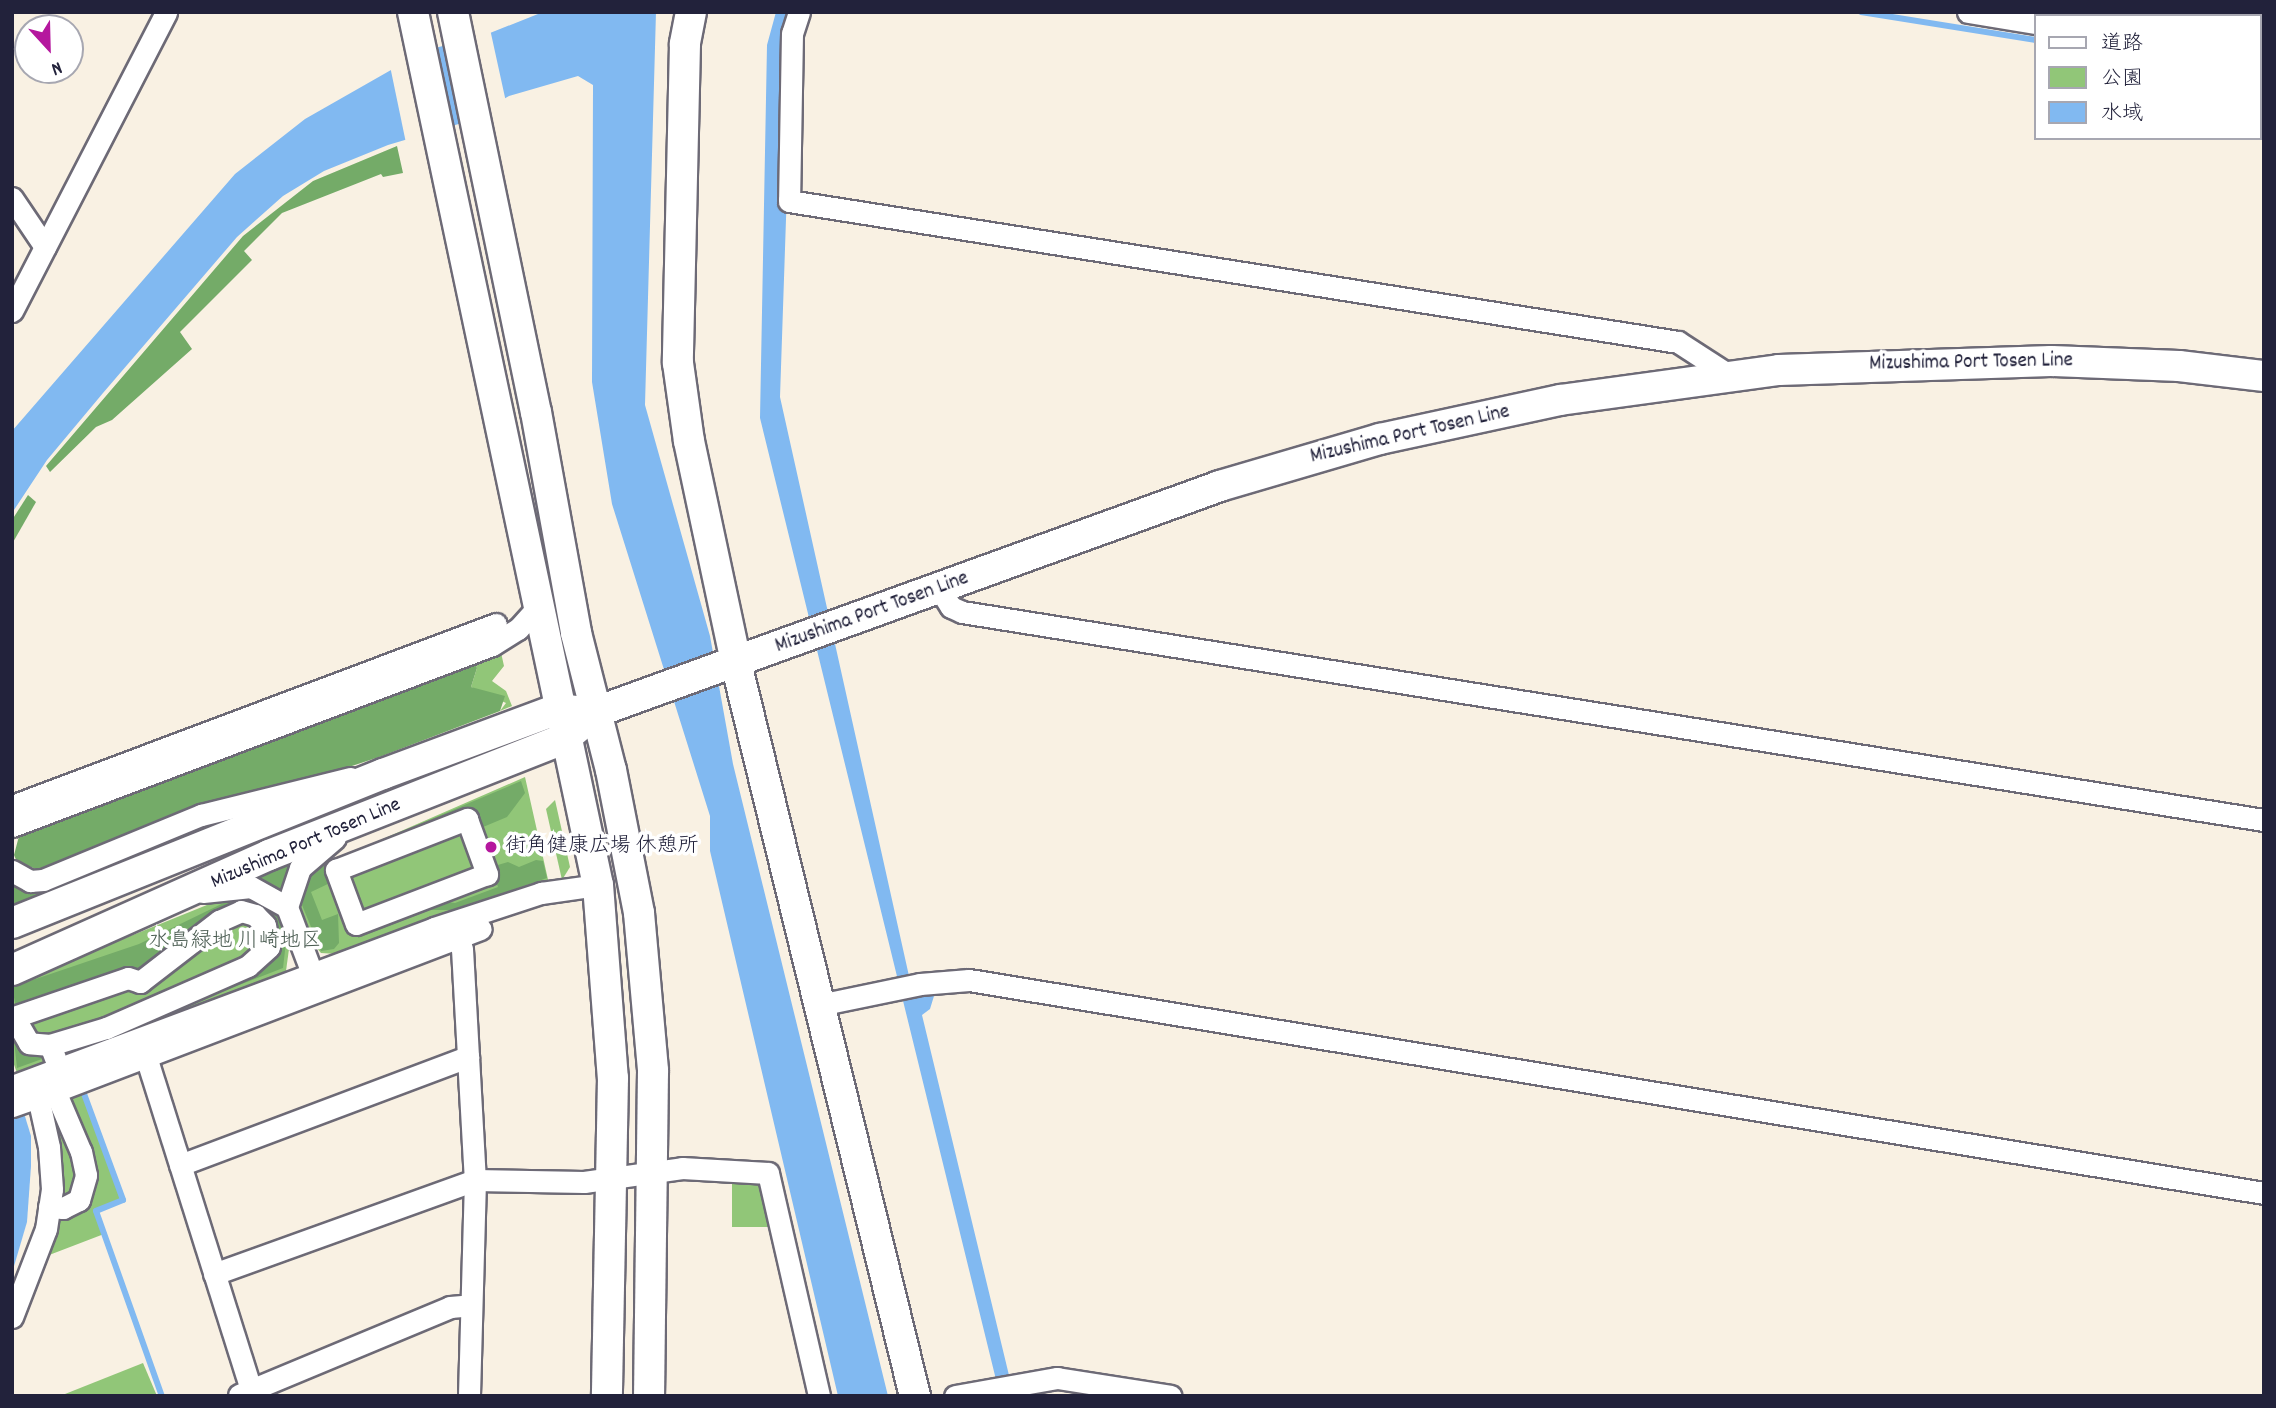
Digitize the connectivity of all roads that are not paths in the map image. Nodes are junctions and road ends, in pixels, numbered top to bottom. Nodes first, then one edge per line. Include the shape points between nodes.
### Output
1 (166, 12) edge
2 (413, 12) edge
3 (691, 12) edge
4 (799, 12) edge
5 (1968, 12) edge
6 (2035, 19) edge
7 (456, 25) edge
8 (12, 198) edge
9 (45, 247) junction
10 (13, 308) edge
11 (1729, 375) junction
12 (2264, 376) edge
13 (939, 589) junction
14 (537, 608) junction
15 (496, 624) dead end
16 (729, 665) junction
17 (558, 709) junction
18 (596, 712) junction
19 (564, 739) junction
20 (383, 774) junction
21 (12, 806) edge
22 (363, 819) junction
23 (2264, 820) edge
24 (12, 826) edge
25 (12, 870) edge
26 (487, 874) joint
27 (598, 885) junction
28 (187, 895) junction
29 (558, 905) dead end
30 (287, 907) junction
31 (12, 923) edge
32 (456, 931) junction
33 (12, 970) edge
34 (312, 973) junction
35 (819, 1006) junction
36 (143, 1047) junction
37 (53, 1051) joint
38 (468, 1059) junction
39 (28, 1093) edge
40 (181, 1167) junction
41 (653, 1171) junction
42 (612, 1178) junction
43 (475, 1180) junction
44 (2264, 1193) edge
45 (50, 1207) junction
46 (214, 1273) junction
47 (471, 1305) junction
48 (12, 1317) edge
49 (246, 1393) edge
50 (470, 1396) edge
51 (607, 1396) edge
52 (649, 1396) edge
53 (819, 1396) edge
54 (915, 1396) edge
55 (956, 1396) edge
56 (1171, 1396) edge

1 - 9 street
2 - 14 street
3 - 16 street via 685,44 678,363
4 - 11 street via 792,33 789,201 1678,342
5 - 6 street
7 - 18 street via 536,412 551,509
8 - 9 street
9 - 10 street
11 - 12 street, Mizushima Port Tosen Line via 1876,364 2051,361 2167,365
11 - 13 street, Mizushima Port Tosen Line via 1560,400 1367,443 1220,486
13 - 16 street, Mizushima Port Tosen Line
13 - 23 street via 951,607 962,612
14 - 17 street
14 - 24 street via 518,629 492,645
15 - 21 street
16 - 18 street, Mizushima Port Tosen Line
16 - 35 street
17 - 18 street, Mizushima Port Tosen Line
17 - 19 street
17 - 20 street, Mizushima Port Tosen Line
18 - 19 street, Mizushima Port Tosen Line
18 - 41 street via 640,925 653,1071
19 - 22 street, Mizushima Port Tosen Line
19 - 27 street
20 - 25 street via 321,782 201,815 43,880 30,881
20 - 31 street, Mizushima Port Tosen Line
22 - 28 street, Mizushima Port Tosen Line via 269,855
22 - 30 street via 300,868
26 - 26 street via 356,924 335,870 467,819
27 - 32 street via 541,893
27 - 42 street via 613,1078
28 - 30 street via 251,887
28 - 33 street, Mizushima Port Tosen Line
29 - 32 street
30 - 34 street
32 - 34 street
32 - 36 street
32 - 38 street
34 - 36 street
35 - 44 street via 911,986 969,980
35 - 54 street
36 - 39 street
36 - 40 street
37 - 37 street via 248,966 268,947 265,925 255,915 241,911 219,921 140,982 128,978 14,1017 29,1043
38 - 40 street
38 - 43 street
39 - 45 street via 50,1157
39 - 45 street via 81,1152 86,1175 79,1200 63,1208
40 - 46 street
41 - 42 street
41 - 52 street
41 - 53 street via 768,1172
42 - 43 street via 584,1182
42 - 51 street
43 - 46 street
43 - 47 street
45 - 48 street
46 - 49 street
47 - 49 street via 450,1307
47 - 50 street
55 - 56 street via 1057,1378

